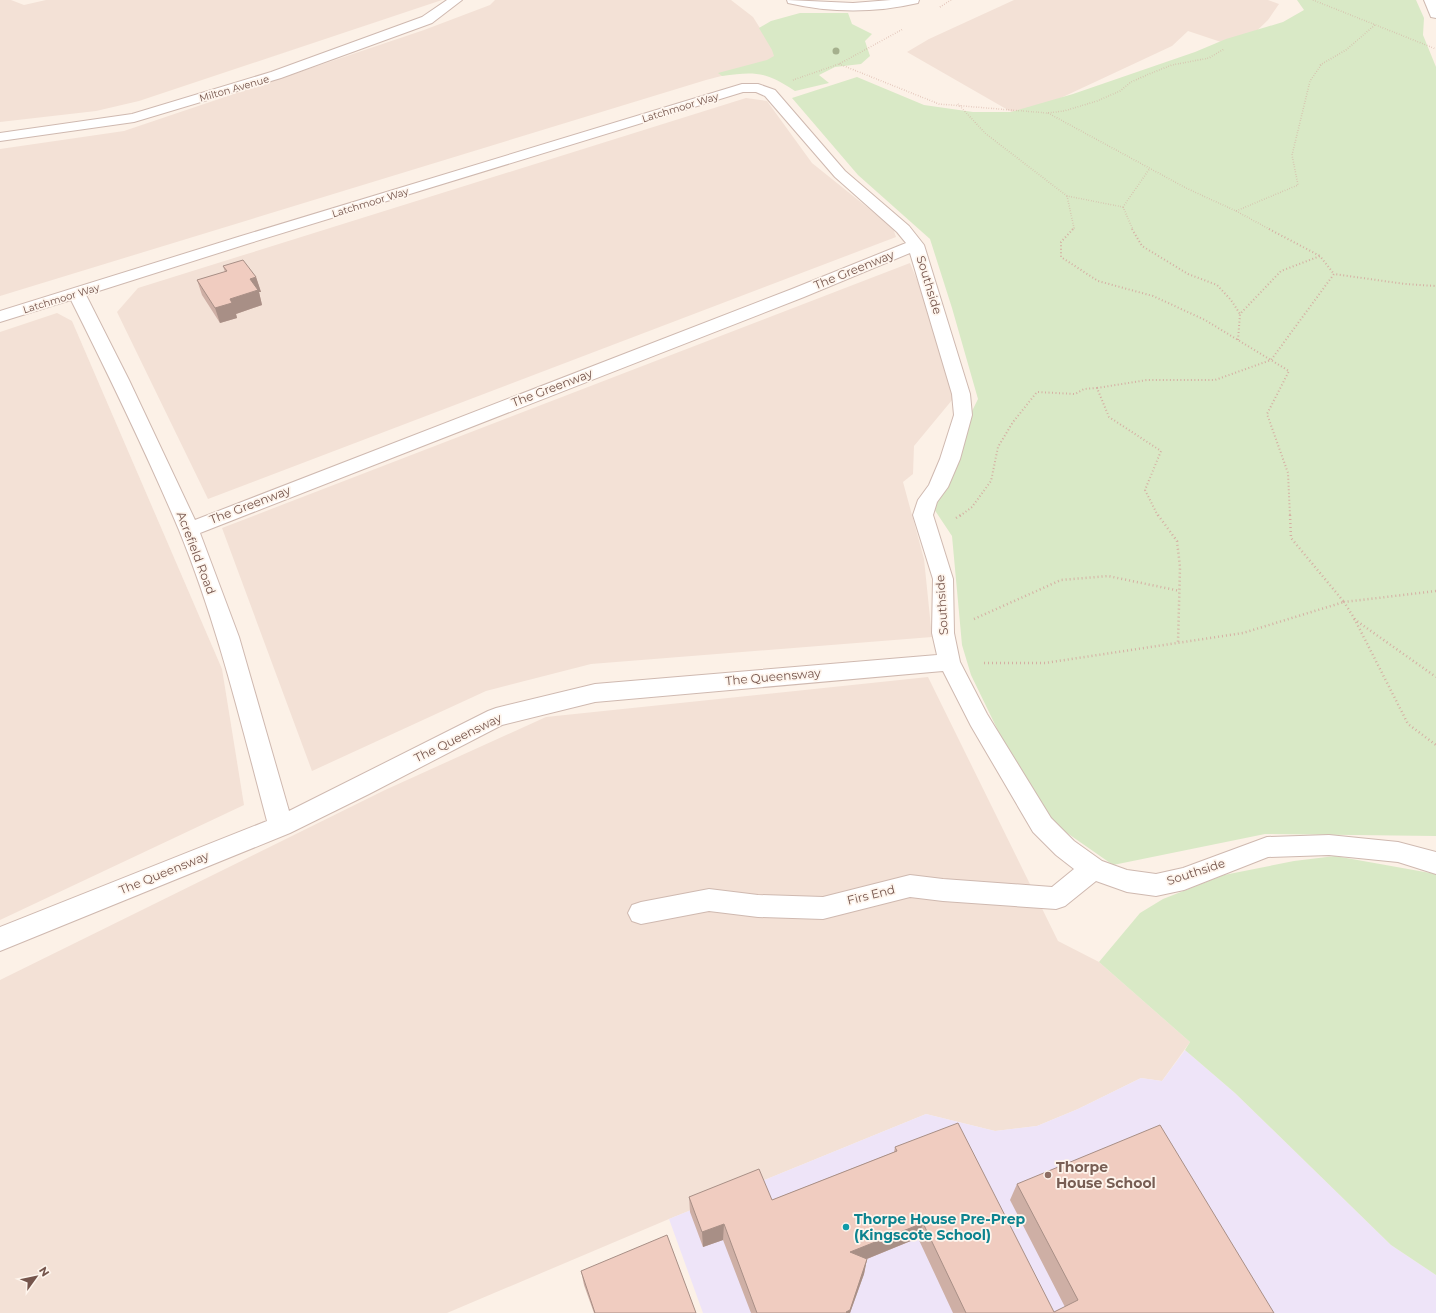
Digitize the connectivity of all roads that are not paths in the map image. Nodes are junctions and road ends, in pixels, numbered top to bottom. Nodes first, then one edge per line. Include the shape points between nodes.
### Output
1 (456, 0) edge
2 (792, 0) edge
3 (913, 0) edge
4 (1430, 0) edge
5 (1436, 14) edge
6 (770, 93) joint
7 (0, 137) edge
8 (916, 245) junction
9 (76, 293) junction
10 (0, 317) edge
11 (189, 530) junction
12 (949, 662) junction
13 (282, 826) junction
14 (1436, 863) edge
15 (1094, 869) junction
16 (641, 913) dead end
17 (0, 939) edge

1 - 7 street, Milton Avenue via 427,20 276,76 134,118
2 - 3 street via 848,8
4 - 5 street
6 - 8 street, Southside via 840,174 903,229
6 - 9 street, Latchmoor Way via 758,88 742,88
8 - 11 street, The Greenway
8 - 12 street, Southside via 961,394 963,415 950,459 938,487 928,500 923,515 943,579 943,633
9 - 10 street, Latchmoor Way
9 - 11 street, Acrefield Road via 120,380
11 - 13 street, Acrefield Road via 228,637
12 - 13 street, The Queensway via 587,695 496,718
12 - 15 street, Southside via 979,720 1042,825 1065,848
13 - 17 street, The Queensway
14 - 15 street, Southside via 1398,852 1329,845 1267,847 1184,878 1156,885 1127,882
15 - 16 street, Firs End via 1056,898 910,886 823,908 758,906 709,900

